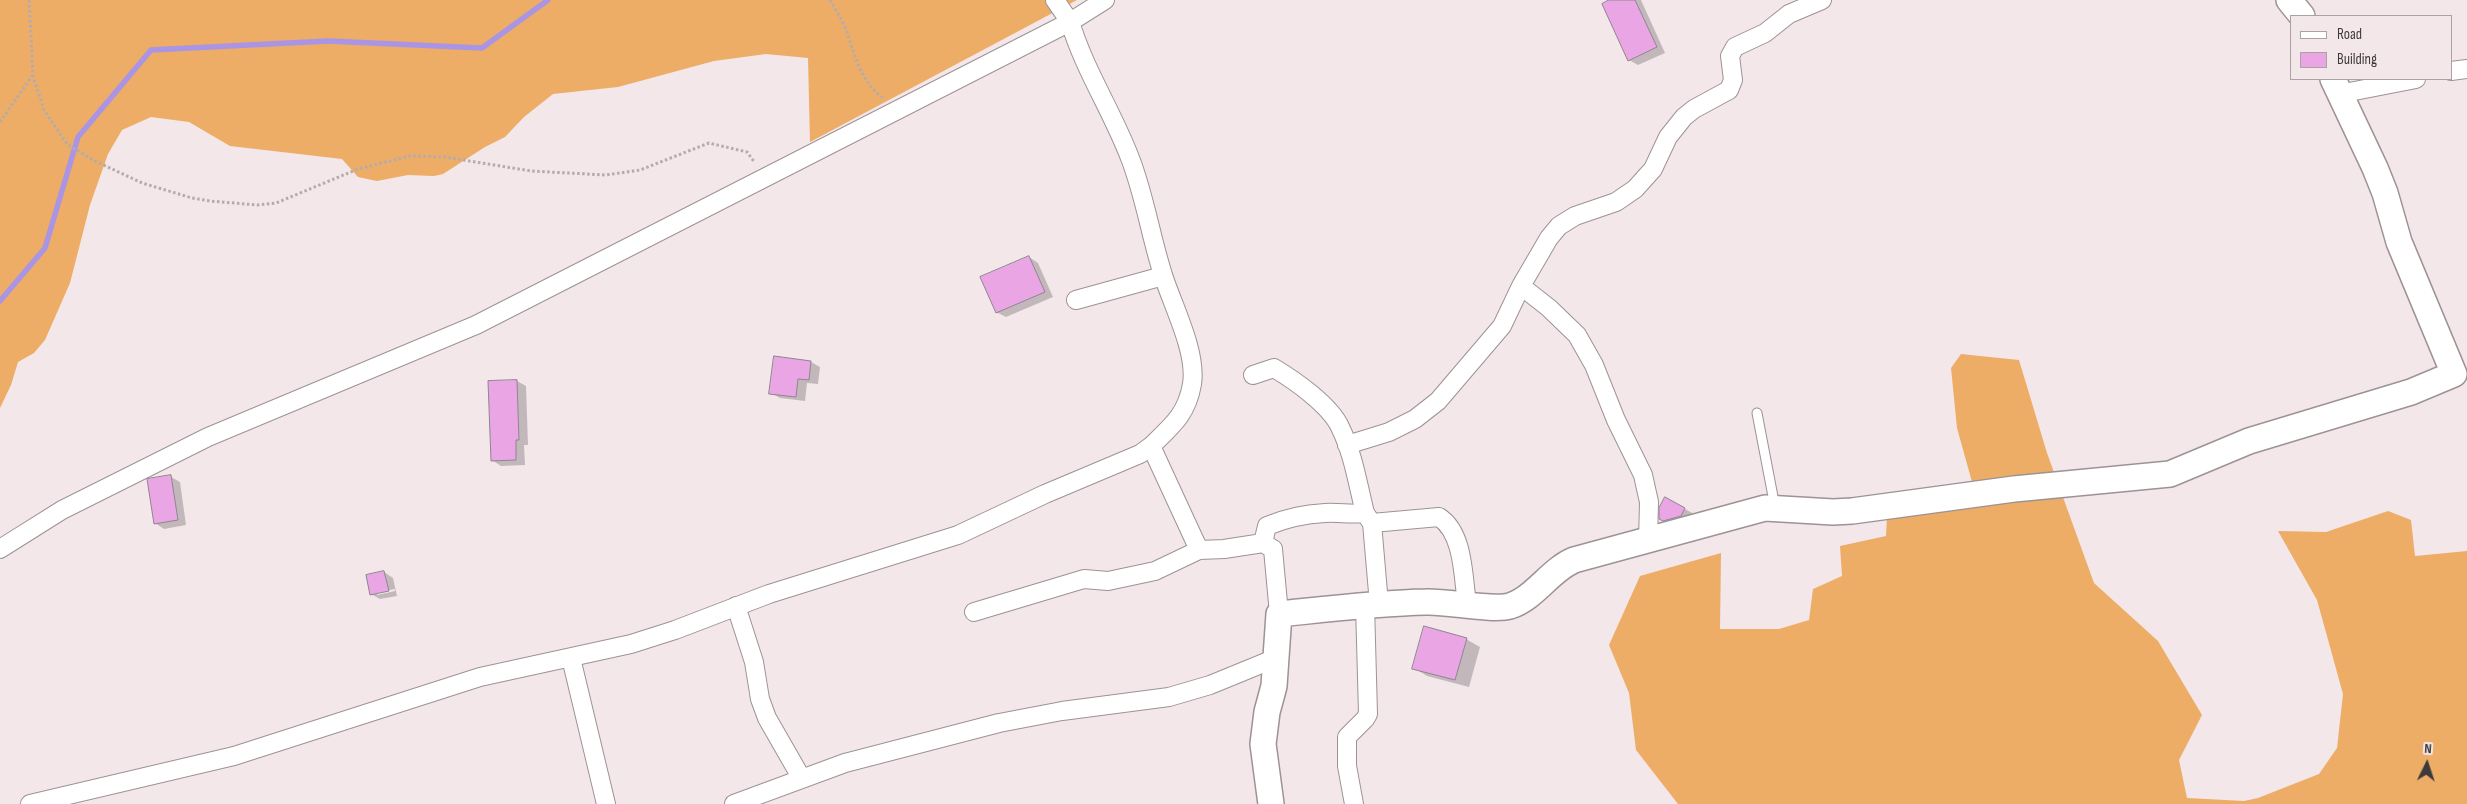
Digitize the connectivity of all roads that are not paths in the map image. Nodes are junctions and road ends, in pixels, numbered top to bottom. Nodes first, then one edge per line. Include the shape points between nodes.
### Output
1 (1055, 0) edge
2 (1105, 0) edge
3 (1822, 0) edge
4 (2289, 0) edge
5 (1784, 7) edge
6 (2301, 15) edge
7 (1070, 22) junction
8 (2467, 69) edge
9 (2452, 71) edge
10 (2405, 80) edge
11 (2336, 86) edge
12 (1163, 276) junction
13 (1520, 286) junction
14 (1076, 300) dead end
15 (2460, 371) edge
16 (1253, 374) dead end
17 (1757, 413) dead end
18 (1347, 445) junction
19 (1151, 446) junction
20 (1775, 507) junction
21 (1369, 518) junction
22 (1648, 541) junction
23 (1263, 542) junction
24 (0, 549) edge
25 (1199, 550) junction
26 (1372, 604) junction
27 (1466, 604) junction
28 (736, 606) junction
29 (974, 612) dead end
30 (1279, 614) junction
31 (571, 658) junction
32 (1276, 658) junction
33 (802, 779) junction
34 (30, 804) edge
35 (606, 804) edge
36 (734, 804) edge
37 (1271, 804) edge
38 (1354, 804) edge

1 - 7 street
2 - 7 street
3 - 5 street
4 - 6 street
5 - 13 street via 1764,33 1735,47 1730,56 1732,80 1729,90 1684,117 1668,137 1650,174 1612,205 1575,216 1559,226
7 - 12 street via 1087,69 1131,159
7 - 24 street via 476,325 208,437 62,510
8 - 9 street
10 - 11 street
11 - 15 street via 2375,168 2399,242
12 - 14 street
12 - 19 street via 1193,372 1192,385 1180,419
13 - 18 street via 1502,326 1438,401 1406,424
13 - 22 street via 1550,308 1577,335 1594,365 1643,475 1649,502
15 - 20 street via 2411,392 2249,440 2170,474 1852,511
16 - 18 street via 1270,368 1280,372 1333,416
17 - 20 lane
18 - 21 street
19 - 25 street
19 - 28 street via 1140,454 958,535
20 - 22 street via 1752,510
21 - 23 street via 1324,513 1287,518 1267,526
21 - 26 street
21 - 27 street via 1439,517 1448,523 1456,538
22 - 27 street via 1566,563 1522,600 1508,607
23 - 25 street
23 - 30 street via 1273,549
25 - 29 street via 1156,571 1108,581 1084,579
26 - 27 street
26 - 30 street
26 - 38 street via 1368,714 1347,737 1346,747
28 - 31 street via 631,644
28 - 33 street via 754,662 766,718
30 - 32 street
31 - 34 street via 480,677 234,756
31 - 35 street
32 - 33 street via 1210,685 1169,697 999,723 845,763
32 - 37 street via 1263,744
33 - 36 street

